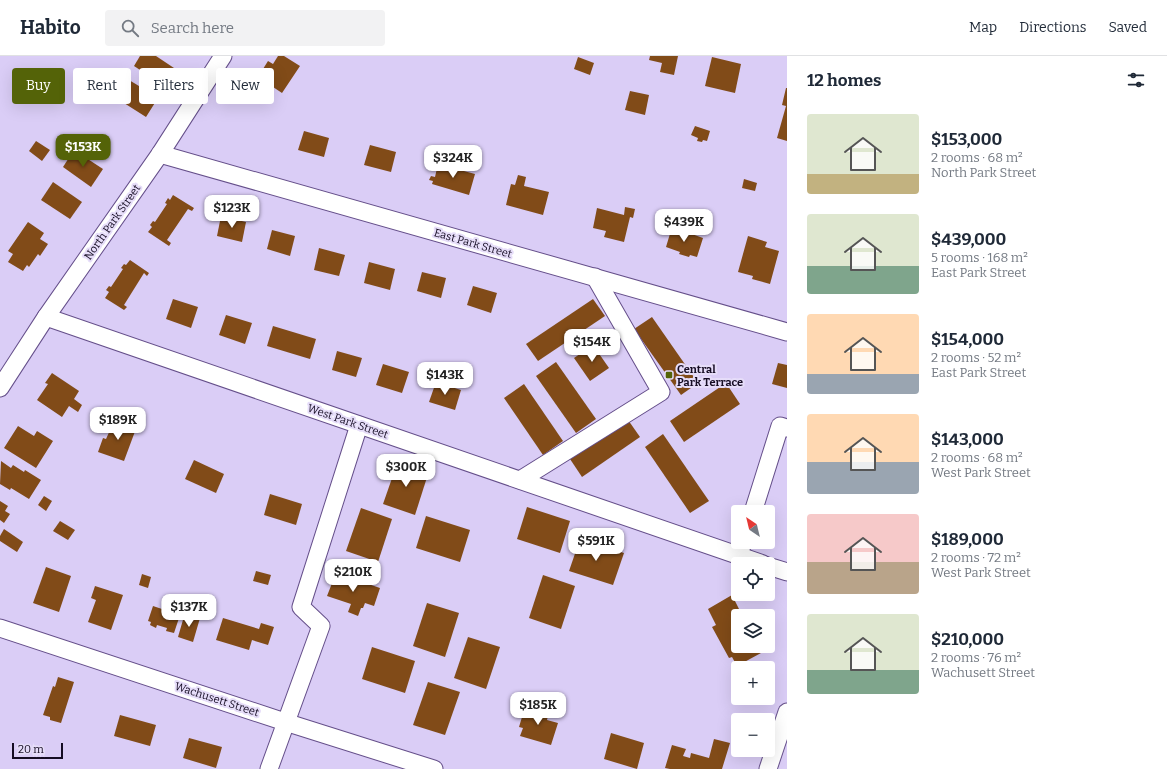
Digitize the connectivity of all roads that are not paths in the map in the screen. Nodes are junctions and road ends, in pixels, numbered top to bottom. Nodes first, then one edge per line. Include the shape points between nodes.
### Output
1 (223, 56) edge
2 (160, 154) junction
3 (596, 277) junction
4 (46, 317) junction
5 (787, 332) edge
6 (0, 388) edge
7 (359, 425) junction
8 (787, 428) edge
9 (520, 480) junction
10 (755, 505) edge
11 (731, 546) edge
12 (741, 549) edge
13 (753, 557) edge
14 (775, 568) edge
15 (787, 572) edge
16 (0, 628) edge
17 (787, 712) edge
18 (285, 722) junction
19 (269, 769) edge
20 (434, 769) edge
21 (768, 769) edge

1 - 2 street, North Park Street
2 - 3 street, East Park Street
2 - 4 street, North Park Street
3 - 5 street, East Park Street
3 - 9 street via 661,392
4 - 6 street, North Park Street
4 - 7 street, West Park Street
7 - 9 street, West Park Street
7 - 18 street via 301,607 321,626
8 - 10 street via 780,426
9 - 11 street, West Park Street
12 - 13 street, West Park Street
14 - 15 street
16 - 18 street, Wachusett Street
17 - 21 street
18 - 19 street
18 - 20 street, Wachusett Street

